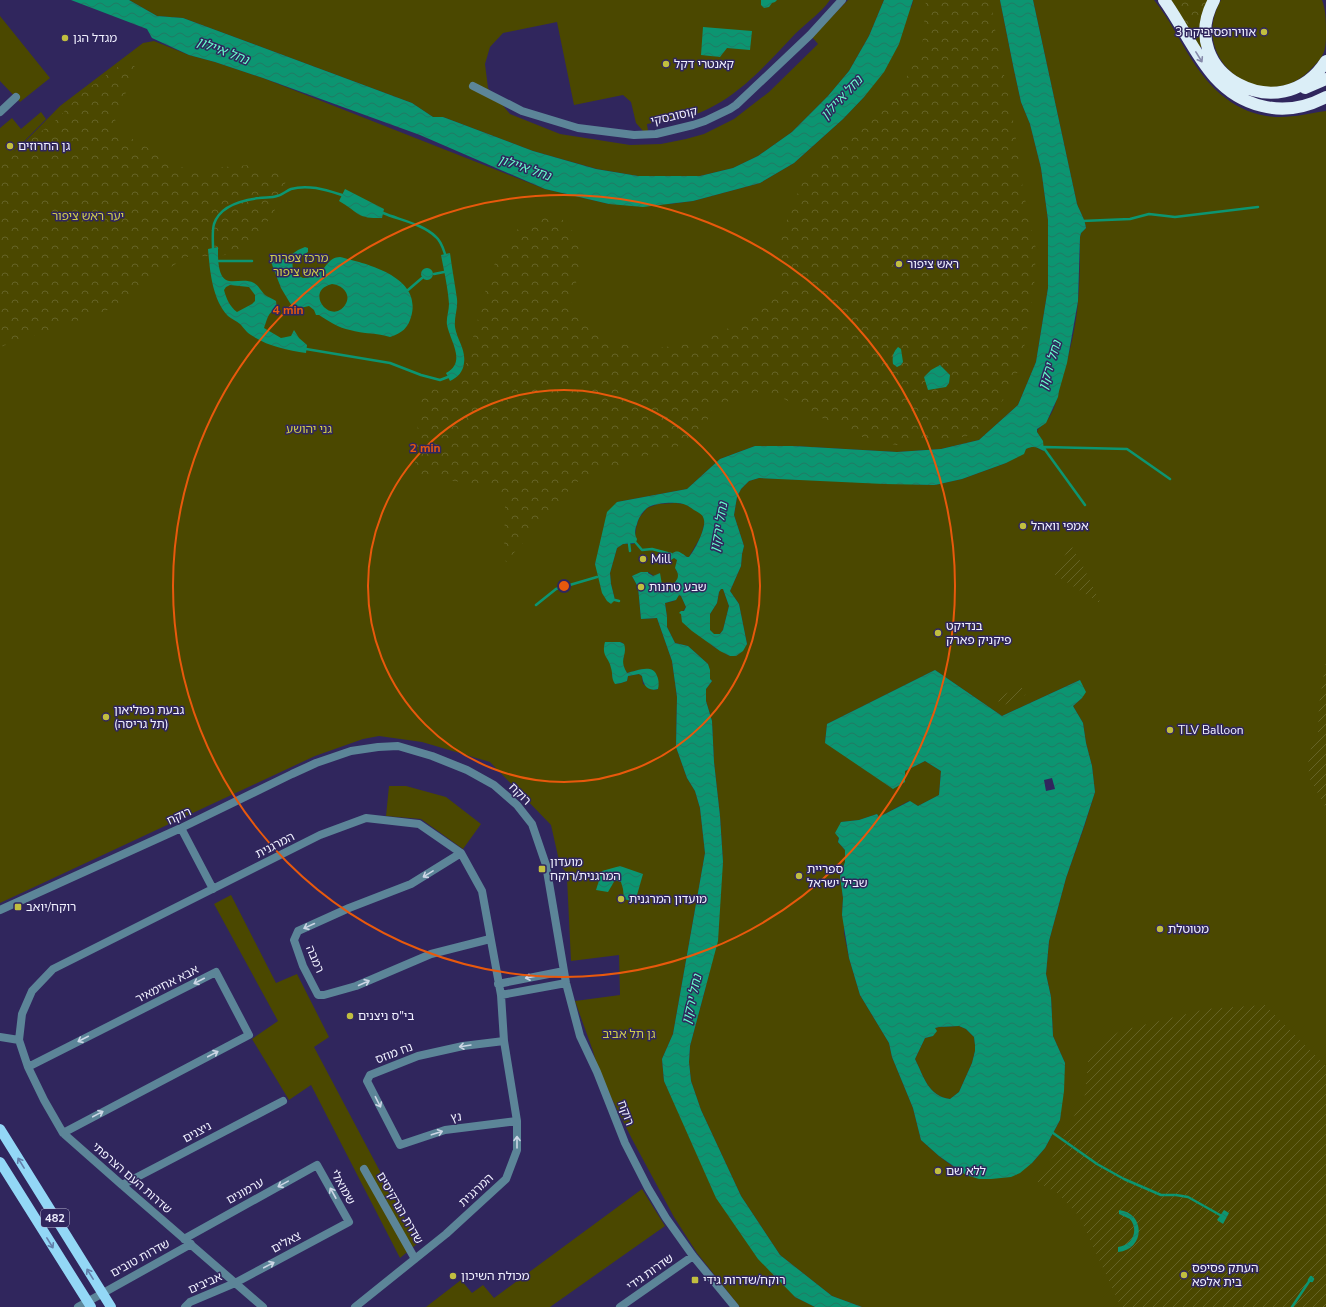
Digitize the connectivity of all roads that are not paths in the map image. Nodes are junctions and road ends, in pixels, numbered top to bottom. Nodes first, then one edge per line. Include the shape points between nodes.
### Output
1 (842, 0) edge
2 (1164, 0) edge
3 (1214, 0) edge
4 (1326, 61) edge
5 (1326, 79) edge
6 (473, 86) dead end
7 (1248, 89) junction
8 (16, 97) dead end
9 (1326, 97) edge
10 (1326, 103) edge
11 (1297, 108) junction
12 (0, 112) edge
13 (181, 828) junction
14 (461, 853) junction
15 (213, 889) junction
16 (0, 910) edge
17 (490, 939) junction
18 (564, 971) junction
19 (566, 983) junction
20 (498, 984) junction
21 (501, 995) junction
22 (0, 1037) edge
23 (20, 1040) junction
24 (504, 1041) junction
25 (28, 1067) junction
26 (283, 1101) dead end
27 (517, 1121) junction
28 (0, 1129) edge
29 (63, 1133) junction
30 (400, 1145) joint
31 (0, 1162) edge
32 (317, 1165) joint
33 (364, 1169) dead end
34 (122, 1185) junction
35 (349, 1222) joint
36 (187, 1242) junction
37 (693, 1256) junction
38 (415, 1259) junction
39 (235, 1283) junction
40 (102, 1293) junction
41 (89, 1304) edge
42 (78, 1307) edge
43 (111, 1307) edge
44 (185, 1307) edge
45 (263, 1307) edge
46 (355, 1307) edge
47 (620, 1307) edge
48 (735, 1307) edge

1 - 6 street, קוסובסקי via 810,35 736,105 705,121 679,129 643,135 578,128 522,111
2 -> 11 highway via 1206,68 1232,94 1246,102 1266,108
3 - 7 highway via 1206,22 1209,50 1222,71
4 - 7 highway via 1312,78 1293,89 1271,93
5 - 7 highway via 1281,95 1272,96
8 - 12 street
9 - 11 highway
10 - 11 highway
13 - 15 street
13 - 16 street, רוקח
13 - 18 street, רוקח via 316,763 351,751 378,746 398,746 432,756 467,770 494,785 517,805 532,824 546,865
14 - 15 street, המרגנית via 418,824 366,818 320,835
14 - 17 street, המרגנית via 482,891
14 -> 17 street, רמבה via 411,884 298,931 294,940 303,966 318,995 324,995 356,986 430,954
15 - 23 street, המרגנית via 53,969 32,991 22,1014
17 - 20 street, המרגנית
18 - 19 street, רוקח
18 -> 20 street
19 - 21 street
19 - 37 street, רוקח via 580,1036 625,1143 657,1204
20 - 21 street, המרגנית
21 - 24 street, המרגנית
22 - 23 street
23 - 25 street, שדרות העם הצרפתי
24 - 27 street, המרגנית
24 -> 30 street, נח מוזס via 418,1056 370,1075 367,1081
25 - 29 street, שדרות העם הצרפתי
29 -> 25 street, אבא אחימאיר via 249,1035 216,972
26 - 34 street, ניצנים
30 -> 27 street, נץ via 445,1130
38 -> 27 street, המרגנית via 506,1179 518,1150
40 -> 28 main road, 482
29 - 34 street, שדרות העם הצרפתי
31 -> 41 main road, 482
35 -> 32 street, שמואלי
32 -> 36 street, ערמונים
33 - 38 street, שדרת הנרקיסים
34 - 36 street, שדרות העם הצרפתי
39 -> 35 street, צאלים
36 - 39 street, שדרות העם הצרפתי
36 - 40 street, שדרות טובים
37 - 47 street, שדרות גידי
37 - 48 street, רוקח
38 - 46 street, המרגנית
39 - 44 street, אביבים via 190,1302
39 - 45 street, שדרות העם הצרפתי
40 - 41 street, שדרות טובים
40 - 43 main road, 482
41 - 42 street, שדרות טובים

